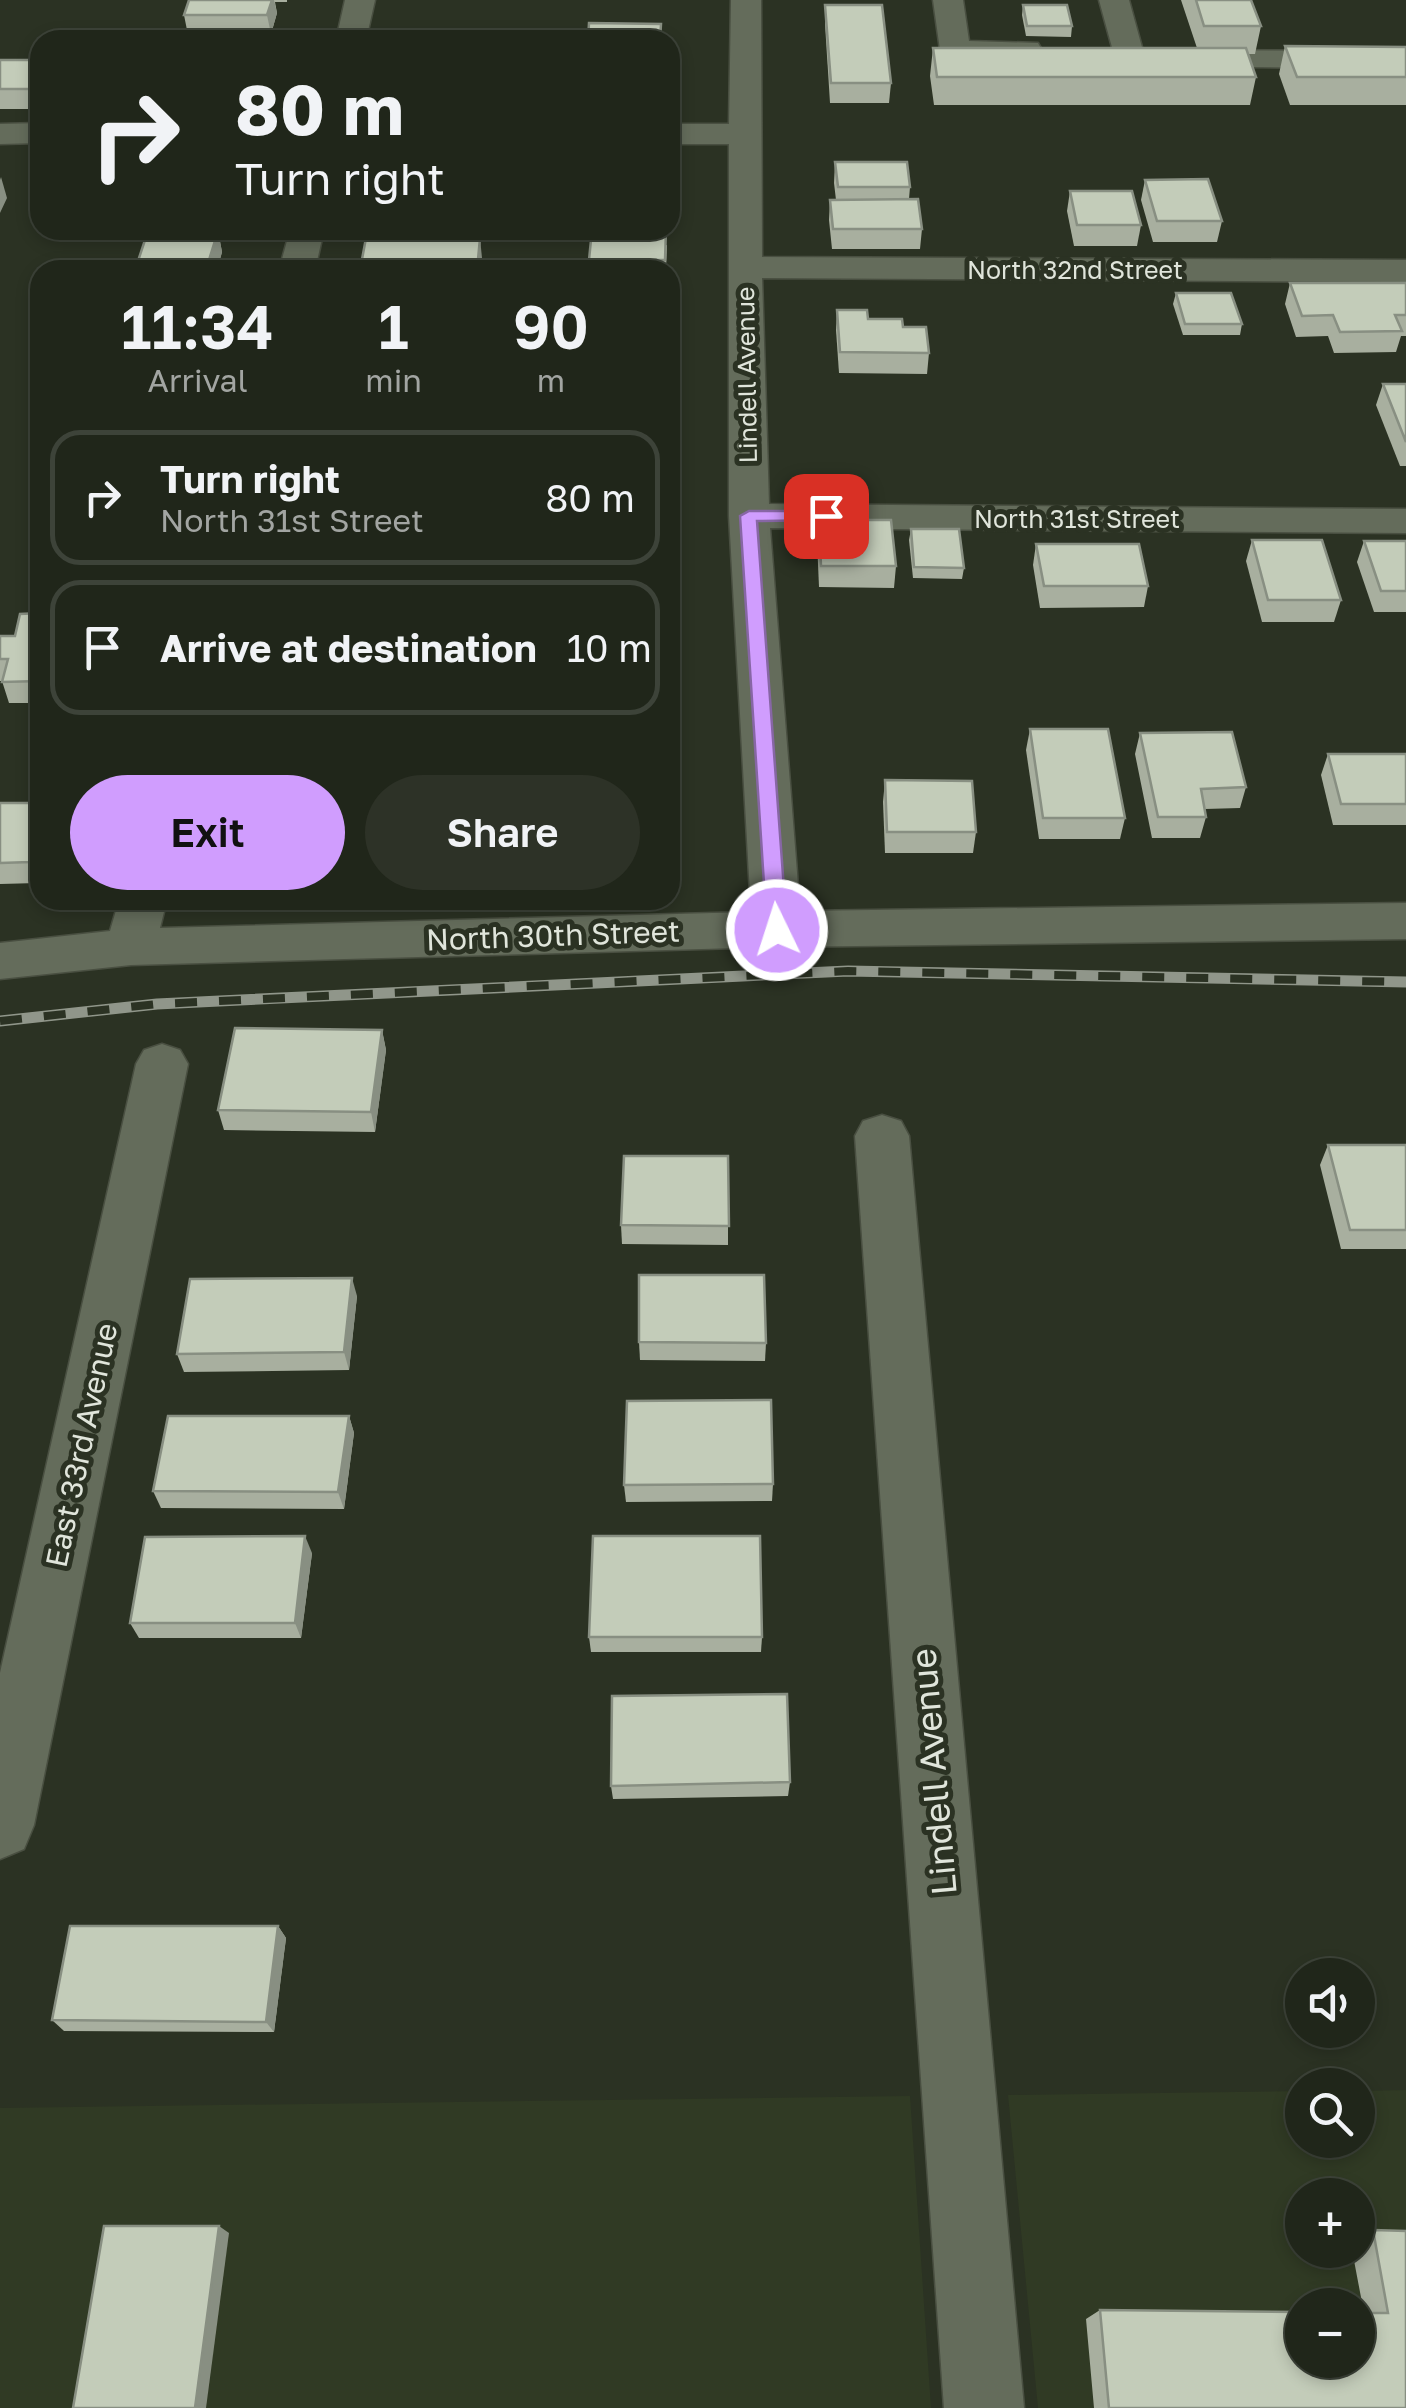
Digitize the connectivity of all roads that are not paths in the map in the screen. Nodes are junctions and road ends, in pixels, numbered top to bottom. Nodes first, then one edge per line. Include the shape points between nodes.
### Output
1 (360, 0) edge
2 (746, 0) edge
3 (948, 0) edge
4 (1114, 0) edge
5 (354, 30) edge
6 (1051, 50) edge
7 (1090, 50) edge
8 (1128, 50) junction
9 (1406, 60) edge
10 (30, 133) edge
11 (0, 134) edge
12 (680, 134) edge
13 (746, 134) junction
14 (744, 267) junction
15 (1406, 271) edge
16 (749, 516) junction
17 (1406, 521) edge
18 (140, 910) edge
19 (1406, 921) edge
20 (777, 930) junction
21 (131, 947) junction
22 (0, 961) edge
23 (162, 1064) dead end
24 (882, 1136) dead end
25 (0, 1825) edge
26 (984, 2408) edge

1 - 5 street
2 - 13 street, Lindell Avenue
3 - 6 street via 955,50
4 - 8 street
7 - 8 street
8 - 9 street via 1194,62
10 - 11 street
12 - 13 street
13 - 14 street, Lindell Avenue
14 - 15 street, North 32nd Street
14 - 16 street, Lindell Avenue
16 - 17 street, North 31st Street
16 - 20 street, Lindell Avenue
18 - 21 street
19 - 20 street, North 30th Street
20 - 21 street, North 30th Street
21 - 22 street, North 30th Street
23 - 25 street, East 33rd Avenue
24 - 26 street, Lindell Avenue

